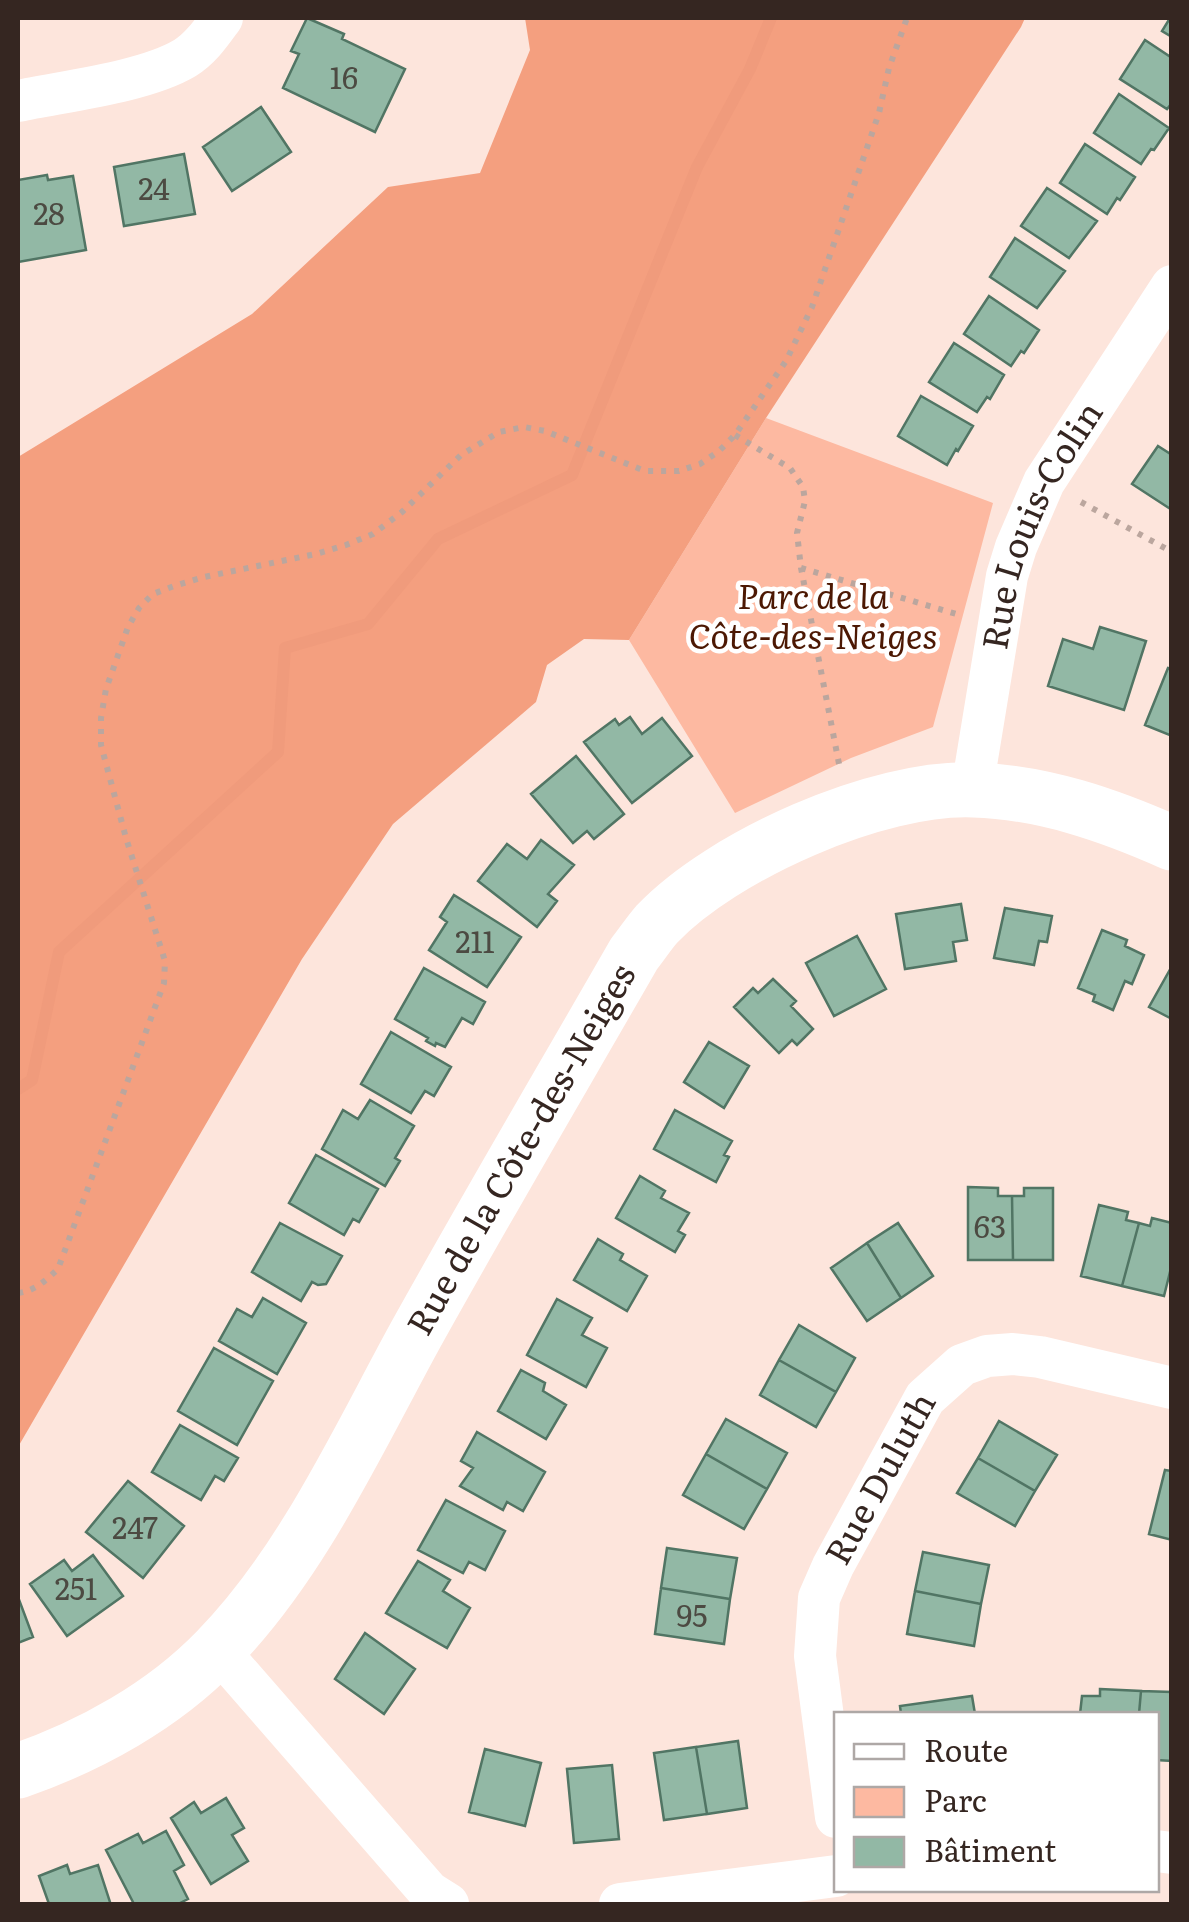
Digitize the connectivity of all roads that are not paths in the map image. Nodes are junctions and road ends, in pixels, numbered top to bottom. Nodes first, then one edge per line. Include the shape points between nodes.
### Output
1 (222, 18) edge
2 (18, 101) edge
3 (1172, 286) edge
4 (972, 789) junction
5 (1172, 843) edge
6 (1172, 1388) edge
7 (218, 1650) junction
8 (18, 1771) edge
9 (834, 1802) edge
10 (834, 1876) edge
11 (448, 1904) edge
12 (620, 1904) edge

1 - 2 street via 186,58
3 - 4 street, Rue Louis-Colin via 1044,482 1016,547
4 - 5 street, Rue de la Côte-des-Neiges via 1075,806
4 - 7 street, Rue de la Côte-des-Neiges via 846,812 760,851 657,924 447,1278 304,1538
6 - 9 street, Rue Duluth via 1013,1354 962,1365 925,1398 819,1598 815,1656
7 - 8 street, Rue de la Côte-des-Neiges via 121,1724
7 - 11 street via 429,1892
10 - 12 street

